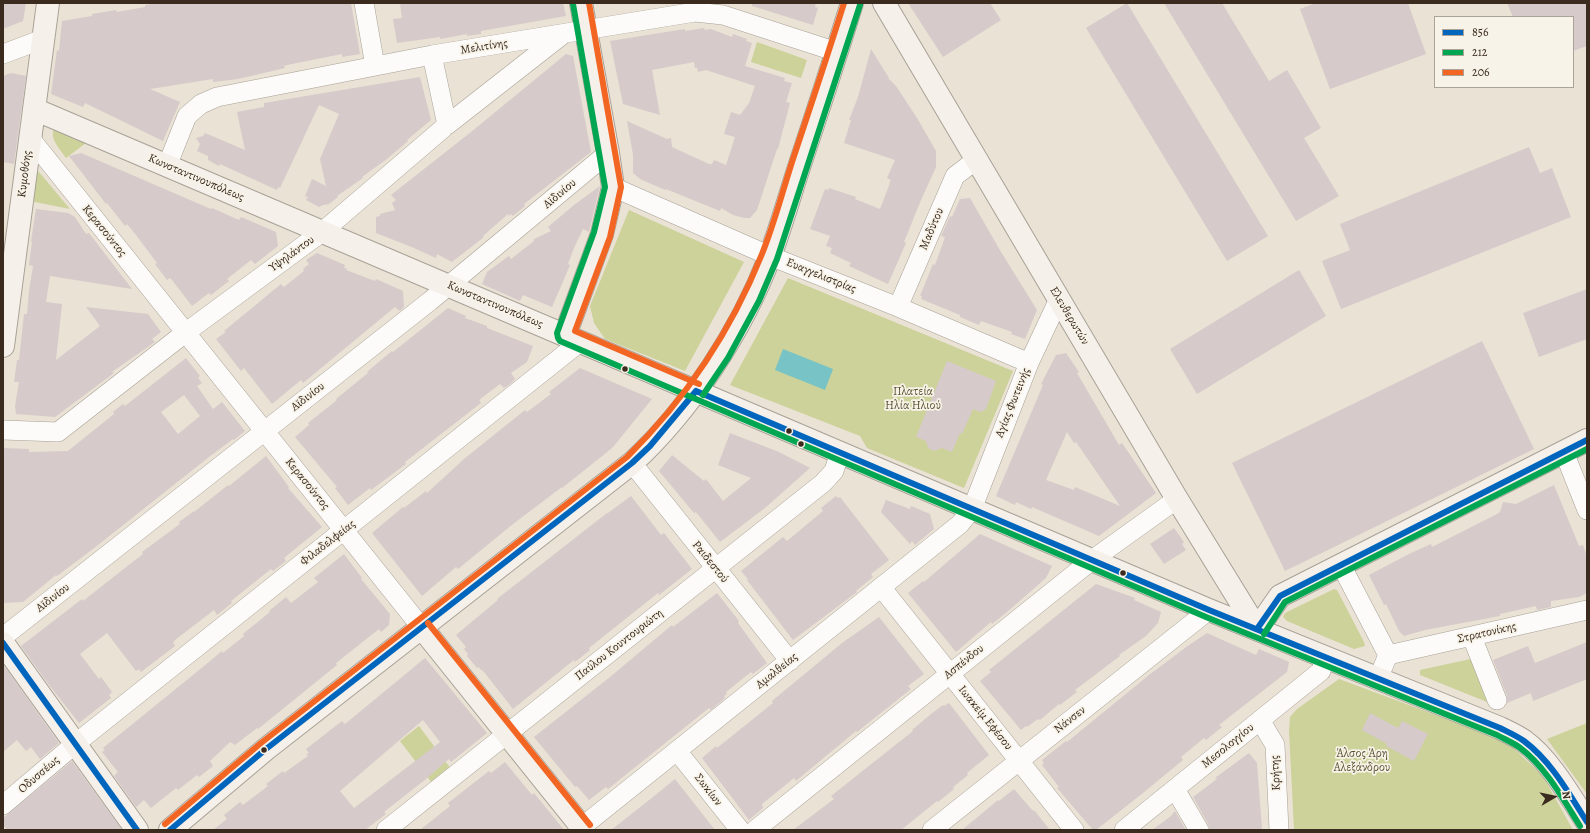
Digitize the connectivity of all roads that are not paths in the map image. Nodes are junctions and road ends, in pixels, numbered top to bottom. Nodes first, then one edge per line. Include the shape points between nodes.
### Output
1 (49, 3) edge
2 (364, 3) edge
3 (581, 3) edge
4 (852, 3) edge
5 (884, 3) edge
6 (586, 29) junction
7 (563, 34) junction
8 (43, 39) junction
9 (837, 52) junction
10 (3, 54) edge
11 (432, 55) junction
12 (375, 66) junction
13 (34, 109) junction
14 (447, 125) junction
15 (30, 138) junction
16 (608, 154) junction
17 (976, 160) junction
18 (167, 166) junction
19 (613, 187) junction
20 (322, 232) junction
21 (770, 256) junction
22 (448, 286) junction
23 (1059, 299) junction
24 (898, 307) junction
25 (186, 333) junction
26 (573, 339) junction
27 (3, 346) edge
28 (1029, 363) junction
29 (696, 391) junction
30 (3, 430) edge
31 (265, 431) junction
32 (1587, 440) edge
33 (840, 452) junction
34 (1564, 452) junction
35 (632, 463) junction
36 (1177, 499) junction
37 (972, 509) junction
38 (1587, 510) edge
39 (344, 530) junction
40 (1092, 560) junction
41 (1341, 565) junction
42 (715, 569) junction
43 (881, 587) junction
44 (1209, 610) junction
45 (1587, 610) edge
46 (422, 628) junction
47 (1257, 628) junction
48 (3, 637) edge
49 (1472, 637) junction
50 (3, 643) edge
51 (1388, 655) junction
52 (1325, 657) junction
53 (790, 661) junction
54 (950, 674) junction
55 (1380, 678) junction
56 (1497, 700) dead end
57 (1260, 720) junction
58 (507, 734) junction
59 (75, 744) junction
60 (677, 751) junction
61 (1019, 760) junction
62 (1175, 789) junction
63 (3, 806) edge
64 (1587, 822) edge
65 (581, 829) edge
66 (137, 830) edge
67 (170, 830) edge
68 (386, 830) edge
69 (740, 830) edge
70 (755, 830) edge
71 (932, 830) edge
72 (1074, 830) edge
73 (1124, 830) edge
74 (1198, 830) edge
75 (1279, 830) edge

1 - 8 street, Κυμοθόης
2 - 12 street
3 - 6 street
4 - 9 street
5 - 17 street, Ελευθερωτών
6 - 7 street, Μελιτίνης
6 - 9 street, Μελιτίνης via 695,12 723,16
6 - 16 street
7 - 11 street, Μελιτίνης
7 - 14 street, Υψηλάντου
8 - 10 street
8 - 13 street, Κυμοθόης
9 - 21 street
11 - 12 street, Μελιτίνης
11 - 14 street
12 - 18 street, Μελιτίνης via 217,97 201,104 187,116
13 - 15 street, Κυμοθόης
13 - 18 street, Κωνσταντινουπόλεως
14 - 20 street, Υψηλάντου
15 - 25 street, Κερασούντος
15 - 27 street, Κυμοθόης
16 - 19 street
16 - 22 street, Αϊδινίου
17 - 23 street, Ελευθερωτών
17 - 24 street, Μαδύτου via 955,176
18 - 20 street, Κωνσταντινουπόλεως
19 - 21 street, Ευαγγελιστρίας
19 - 26 street
20 - 22 street, Κωνσταντινουπόλεως
20 - 25 street, Υψηλάντου
21 - 24 street, Ευαγγελιστρίας
21 - 29 street via 749,304 721,354
22 - 26 street, Κωνσταντινουπόλεως
22 - 31 street, Αϊδινίου
23 - 28 street, Αγίας Φωτεινής
23 - 36 street, Ελευθερωτών
24 - 28 street, Ευαγγελιστρίας
25 - 30 street, Υψηλάντου via 58,432
25 - 31 street, Κερασούντος
26 - 29 street, Κωνσταντινουπόλεως
26 - 39 street, Φιλαδελφείας
28 - 37 street, Αγίας Φωτεινής
29 - 33 street, Κωνσταντινουπόλεως
29 - 35 street via 650,446
31 - 39 street, Κερασούντος
31 - 48 street, Αϊδινίου
32 - 34 street
33 - 37 street, Κωνσταντινουπόλεως
33 - 42 street, Παύλου Κουντουριώτη via 834,470 823,483
34 - 38 street
34 - 41 street
35 - 42 street, Ραιδεστού
35 - 46 street
36 - 40 street, Ασπένδου
36 - 47 street, Ελευθερωτών
37 - 40 street, Κωνσταντινουπόλεως
37 - 43 street, Αμαλθείας via 960,524
39 - 46 street, Κερασούντος
39 - 59 street, Φιλαδελφείας
40 - 44 street, Κωνσταντινουπόλεως
40 - 54 street, Ασπένδου
41 - 47 street via 1280,596
41 - 51 street
42 - 53 street, Ραιδεστού
42 - 58 street, Παύλου Κουντουριώτη
43 - 53 street, Αμαλθείας
43 - 54 street, Ιωακείμ Εφέσου
44 - 47 street, Κωνσταντινουπόλεως
44 - 61 street, Νάνσεν
45 - 49 street, Στρατονίκης
46 - 58 street, Κερασούντος
46 - 67 street via 266,749
47 - 52 street, Κωνσταντινουπόλεως
49 - 51 street, Στρατονίκης
49 - 56 street
50 - 59 street
51 - 55 street
52 - 55 street, Κωνσταντινουπόλεως
52 - 57 street, Μεσολογγίου via 1321,672
53 - 60 street, Αμαλθείας
54 - 61 street, Ιωακείμ Εφέσου
54 - 70 street, Ασπένδου
55 - 64 street, Κωνσταντινουπόλεως via 1500,728 1524,741 1542,758
57 - 62 street, Μεσολογγίου
57 - 75 street, Κρήτης via 1275,745
58 - 65 street, Κερασούντος
58 - 68 street, Παύλου Κουντουριώτη
59 - 63 street, Οδυσσέως
59 - 66 street
60 - 65 street, Αμαλθείας
60 - 69 street, Σωκίων
61 - 71 street, Νάνσεν
61 - 72 street, Ιωακείμ Εφέσου
62 - 73 street, Μεσολογγίου
62 - 74 street

